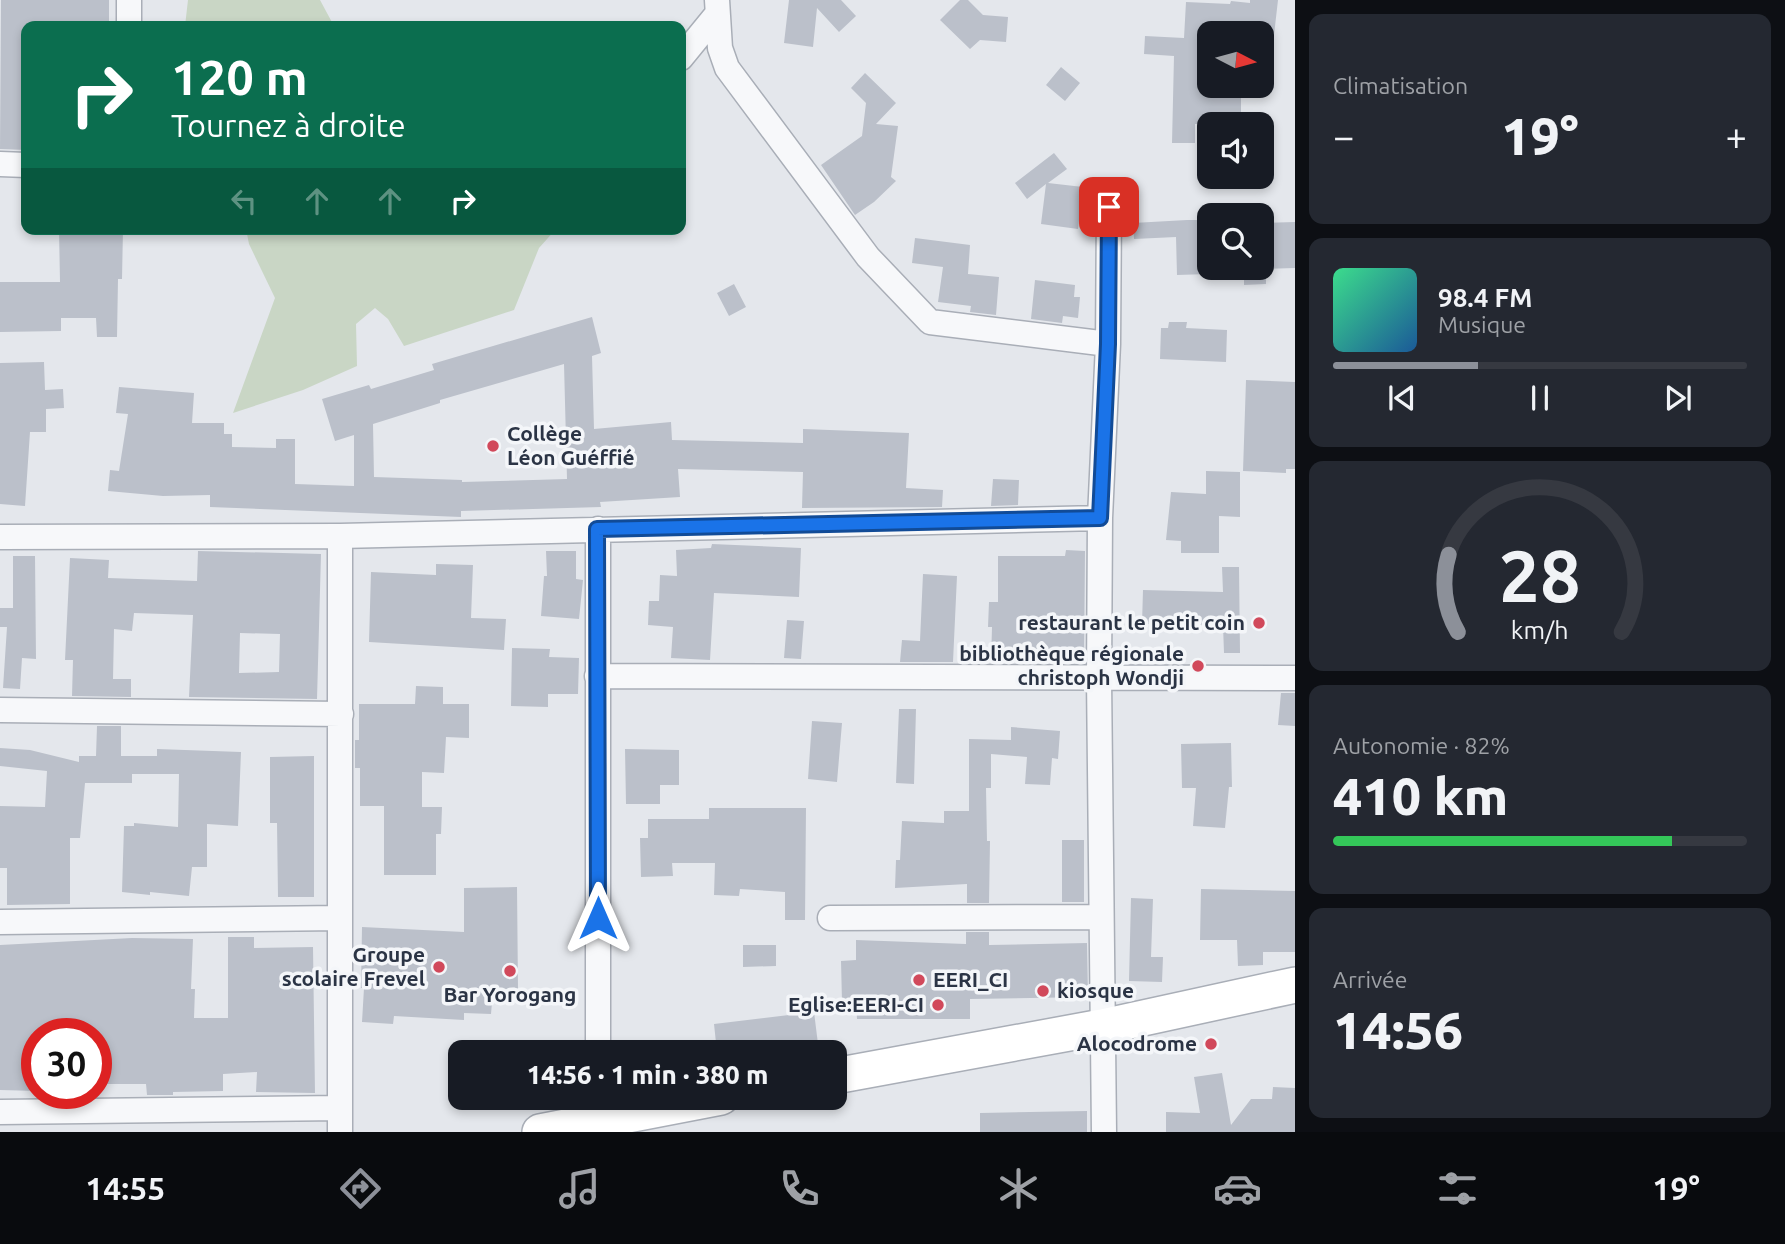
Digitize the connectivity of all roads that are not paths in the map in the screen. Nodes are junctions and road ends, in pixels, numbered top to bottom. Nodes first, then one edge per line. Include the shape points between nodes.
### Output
1 (129, 0) edge
2 (717, 7) edge
3 (129, 21) edge
4 (686, 51) edge
5 (0, 164) edge
6 (21, 165) edge
7 (1109, 207) dead end
8 (1108, 344) junction
9 (1100, 518) junction
10 (597, 529) junction
11 (340, 536) junction
12 (0, 537) edge
13 (597, 676) junction
14 (1098, 678) junction
15 (1295, 678) edge
16 (0, 710) edge
17 (341, 714) junction
18 (1101, 916) junction
19 (340, 918) junction
20 (830, 918) dead end
21 (0, 922) edge
22 (1295, 985) edge
23 (1102, 1027) junction
24 (598, 1040) edge
25 (847, 1074) edge
26 (637, 1110) edge
27 (0, 1112) edge
28 (598, 1116) edge
29 (340, 1120) edge
30 (540, 1132) edge
31 (1104, 1132) edge

1 - 3 street
2 - 4 street
2 - 8 street via 720,48 727,68 868,257 930,322
5 - 6 street
7 - 8 street
8 - 9 street
9 - 10 street
9 - 14 street
10 - 11 street
10 - 13 street
11 - 12 street
11 - 17 street
13 - 14 street
13 - 24 street
14 - 15 street
14 - 18 street
16 - 17 street
17 - 19 street
18 - 20 street
18 - 23 street
19 - 21 street
19 - 29 street
22 - 23 main road
23 - 25 main road
23 - 31 street
26 - 28 main road
27 - 29 street
28 - 30 main road

